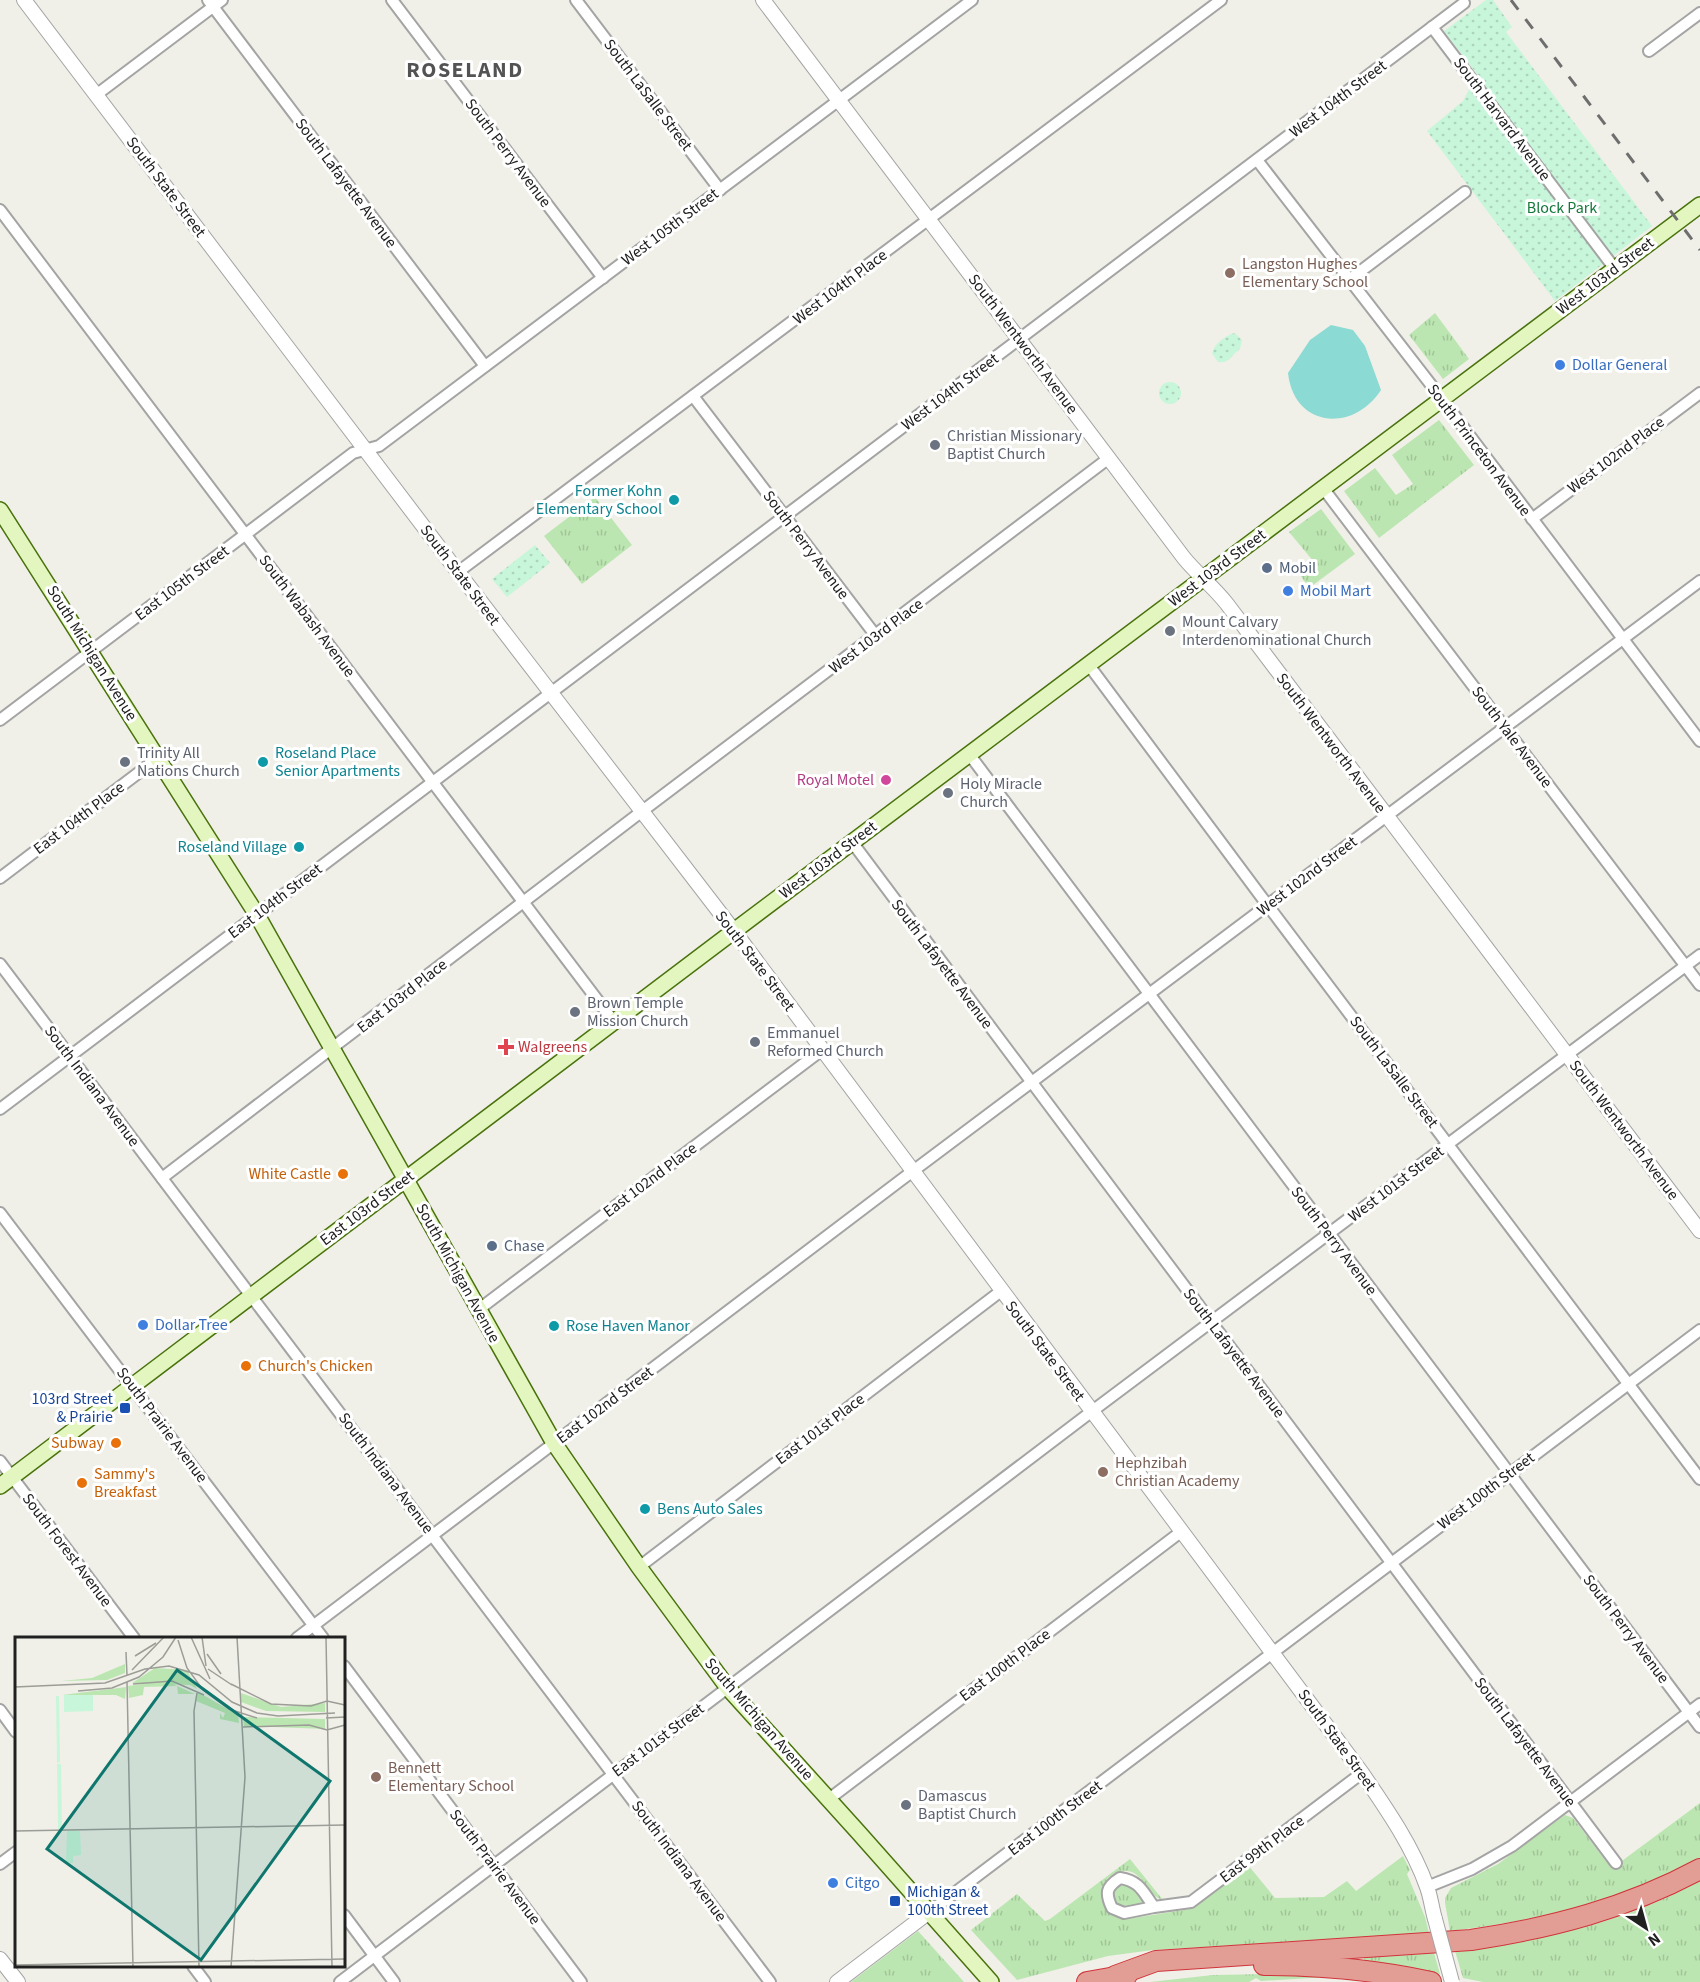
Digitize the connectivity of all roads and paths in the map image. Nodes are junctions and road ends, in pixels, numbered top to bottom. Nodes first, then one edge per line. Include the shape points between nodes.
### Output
1 (24, 0) edge
2 (392, 0) edge
3 (576, 0) edge
4 (763, 0) edge
5 (972, 0) edge
6 (1221, 0) edge
7 (214, 2) edge
8 (1464, 3) dead end
9 (1700, 13) edge
10 (1432, 27) junction
11 (1649, 51) dead end
12 (96, 95) junction
13 (839, 100) junction
14 (1257, 160) junction
15 (720, 190) junction
16 (1465, 192) dead end
17 (1700, 205) edge
18 (0, 210) edge
19 (929, 220) junction
20 (1616, 269) junction
21 (603, 278) junction
22 (1349, 280) junction
23 (1020, 340) junction
24 (485, 366) junction
25 (1700, 393) edge
26 (693, 396) junction
27 (1442, 399) junction
28 (365, 450) junction
29 (1109, 458) junction
30 (1323, 488) junction
31 (0, 510) edge
32 (784, 517) junction
33 (1532, 519) junction
34 (246, 535) junction
35 (458, 572) junction
36 (1204, 578) junction
37 (1700, 581) edge
38 (876, 636) junction
39 (1622, 639) junction
40 (91, 652) junction
41 (1088, 664) junction
42 (550, 693) junction
43 (0, 720) edge
44 (1504, 727) junction
45 (1700, 741) edge
46 (969, 754) junction
47 (158, 758) junction
48 (433, 781) junction
49 (641, 812) junction
50 (1386, 816) junction
51 (852, 842) junction
52 (0, 878) edge
53 (524, 902) junction
54 (1268, 906) junction
55 (257, 915) junction
56 (734, 931) junction
57 (1700, 955) edge
58 (0, 964) edge
59 (1686, 966) junction
60 (1700, 985) edge
61 (1149, 994) junction
62 (614, 1022) junction
63 (333, 1049) junction
64 (822, 1050) junction
65 (1567, 1055) junction
66 (69, 1057) junction
67 (1031, 1082) junction
68 (0, 1109) edge
69 (1449, 1144) junction
70 (913, 1171) junction
71 (162, 1178) junction
72 (405, 1179) junction
73 (0, 1213) edge
74 (1700, 1231) edge
75 (1329, 1234) junction
76 (1001, 1291) junction
77 (252, 1295) junction
78 (478, 1311) junction
79 (1211, 1322) junction
80 (1700, 1330) edge
81 (1628, 1384) junction
82 (132, 1386) junction
83 (1091, 1412) junction
84 (554, 1443) junction
85 (0, 1461) edge
86 (1509, 1473) junction
87 (1700, 1479) edge
88 (6, 1481) edge
89 (1182, 1531) junction
90 (433, 1535) junction
91 (1391, 1562) junction
92 (639, 1567) junction
93 (313, 1626) junction
94 (133, 1637) edge
95 (298, 1637) edge
96 (321, 1637) edge
97 (1272, 1652) junction
98 (345, 1667) edge
99 (728, 1688) junction
100 (1700, 1704) edge
101 (0, 1710) edge
102 (1689, 1713) junction
103 (1700, 1727) edge
104 (15, 1731) edge
105 (1362, 1773) junction
106 (614, 1774) junction
107 (829, 1799) junction
108 (1570, 1802) junction
109 (15, 1853) edge
110 (1616, 1863) dead end
111 (0, 1864) edge
112 (494, 1865) junction
113 (1700, 1869) edge
114 (1427, 1887) junction
115 (1154, 1906) dead end
116 (928, 1912) junction
117 (345, 1916) edge
118 (374, 1956) junction
119 (0, 1959) edge
120 (194, 1967) edge
121 (1115, 1976) junction
122 (18, 1982) edge
123 (205, 1982) edge
124 (340, 1982) edge
125 (394, 1982) edge
126 (582, 1982) edge
127 (770, 1982) edge
128 (837, 1982) edge
129 (990, 1982) edge
130 (1087, 1982) edge
131 (1431, 1982) edge
132 (1452, 1982) edge

1 - 12 street, South State Street
2 - 21 street, South Perry Avenue
3 - 15 street, South LaSalle Street
4 - 13 street, South Wentworth Avenue
5 - 13 street, West 105th Street
6 - 19 street, West 104th Place
7 - 12 street
7 - 24 street, South Lafayette Avenue
8 - 10 street, West 104th Street
9 - 11 street
10 - 14 street, West 104th Street
10 - 20 street, South Harvard Avenue
12 - 28 street, South State Street
13 - 15 street, West 105th Street
13 - 19 street, South Wentworth Avenue
14 - 22 street, South Princeton Avenue
14 - 23 street, West 104th Street
15 - 21 street, West 105th Street
16 - 22 street
17 - 20 main road, West 103rd Street
18 - 34 street, South Wabash Avenue
19 - 23 street, South Wentworth Avenue
19 - 26 street, West 104th Place
20 - 27 main road, West 103rd Street
21 - 24 street, West 105th Street
22 - 27 street, South Princeton Avenue
23 - 29 street, South Wentworth Avenue
23 - 32 street, West 104th Street
24 - 28 street, West 105th Street via 377,447
25 - 33 street, West 102nd Place
26 - 32 street, South Perry Avenue
26 - 35 street, West 104th Place
27 - 30 main road, West 103rd Street
27 - 33 street, South Princeton Avenue
28 - 34 street, East 105th Street via 353,453
28 - 35 street, South State Street
29 - 36 street, South Wentworth Avenue
29 - 38 street, West 103rd Place
30 - 36 main road, West 103rd Street
30 - 44 street, South Yale Avenue
31 - 40 main road, South Michigan Avenue
32 - 38 street, South Perry Avenue
32 - 42 street, West 104th Street
33 - 39 street, South Princeton Avenue
34 - 40 street, East 105th Street
34 - 48 street, South Wabash Avenue
35 - 42 street, South State Street
36 - 41 main road, West 103rd Street
36 - 50 street, South Wentworth Avenue
37 - 39 street, West 102nd Street
38 - 49 street, West 103rd Place
39 - 44 street, West 102nd Street
39 - 45 street, South Princeton Avenue
40 - 43 street, East 105th Street
40 - 47 main road, South Michigan Avenue
41 - 46 main road, West 103rd Street
41 - 54 street, South LaSalle Street
42 - 48 street, East 104th Street
42 - 49 street, South State Street
44 - 50 street, West 102nd Street
44 - 59 street, South Yale Avenue
46 - 51 main road, West 103rd Street
46 - 61 street, South Perry Avenue
47 - 52 street, East 104th Place
47 - 55 main road, South Michigan Avenue
48 - 53 street, South Wabash Avenue
48 - 55 street, East 104th Street
49 - 53 street, East 103rd Place
49 - 56 street, South State Street
50 - 54 street, West 102nd Street
50 - 65 street, South Wentworth Avenue
51 - 56 main road, West 103rd Street
51 - 67 street, South Lafayette Avenue
53 - 62 street, South Wabash Avenue
53 - 63 street, East 103rd Place
54 - 61 street, West 102nd Street
54 - 69 street, South LaSalle Street
55 - 63 main road, South Michigan Avenue
55 - 66 street, East 104th Street
56 - 62 main road, East 103rd Street
56 - 64 street, South State Street
57 - 59 street, West 101st Street
58 - 66 street, South Indiana Avenue
59 - 60 street, South Yale Avenue
59 - 65 street, West 101st Street
61 - 67 street, West 102nd Street
61 - 75 street, South Perry Avenue
62 - 72 main road, East 103rd Street
63 - 71 street, East 103rd Place
63 - 72 main road, South Michigan Avenue
64 - 70 street, South State Street
64 - 78 street, East 102nd Place
65 - 69 street, West 101st Street
65 - 74 street, South Wentworth Avenue
66 - 68 street, East 104th Street
66 - 71 street, South Indiana Avenue
67 - 70 street, West 102nd Street
67 - 79 street, South Lafayette Avenue
69 - 75 street, West 101st Street
69 - 81 street, South LaSalle Street
70 - 76 street, South State Street
70 - 84 street, East 102nd Street
71 - 77 street, South Indiana Avenue
72 - 77 main road, East 103rd Street
72 - 78 main road, South Michigan Avenue
73 - 82 street, South Prairie Avenue
75 - 79 street, West 101st Street
75 - 86 street, South Perry Avenue
76 - 83 street, South State Street
76 - 92 street, East 101st Place
77 - 82 main road, East 103rd Street
77 - 90 street, South Indiana Avenue
78 - 84 main road, South Michigan Avenue
79 - 83 street, West 101st Street
79 - 91 street, South Lafayette Avenue
80 - 81 street, West 100th Street
81 - 86 street, West 100th Street
81 - 87 street, South LaSalle Street
82 - 88 main road, East 103rd Street
82 - 93 street, South Prairie Avenue
83 - 89 street, South State Street
83 - 99 street, East 101st Street
84 - 90 street, East 102nd Street
84 - 92 main road, South Michigan Avenue
85 - 88 street, South Forest Avenue
86 - 91 street, West 100th Street
86 - 102 street, South Perry Avenue
88 - 94 street, South Forest Avenue
89 - 97 street, South State Street
89 - 107 street, East 100th Place
90 - 93 street, East 102nd Street
90 - 106 street, South Indiana Avenue
91 - 97 street, West 100th Street
91 - 108 street, South Lafayette Avenue
92 - 99 main road, South Michigan Avenue
93 - 95 street, East 102nd Street
93 - 96 street, South Prairie Avenue
97 - 105 street, South State Street
97 - 116 street, East 100th Street
98 - 112 street, South Prairie Avenue
99 - 106 street, East 101st Street
99 - 107 main road, South Michigan Avenue
100 - 102 street
101 - 104 street
102 - 103 street, South Perry Avenue
102 - 108 street
105 - 114 street, South State Street via 1386,1808
105 - 115 street, East 99th Place via 1191,1902
106 - 112 street, East 101st Street
106 - 127 street, South Indiana Avenue
107 - 116 main road, South Michigan Avenue
108 - 110 street, South Lafayette Avenue
108 - 114 street via 1512,1846 1472,1869
109 - 111 street
112 - 118 street, East 101st Street
112 - 126 street, South Prairie Avenue
113 - 121 highway via 1632,1901 1522,1932 1471,1940 1156,1961
114 - 132 street, South State Street, bridge
116 - 128 street, East 100th Street
116 - 129 main road, South Michigan Avenue
117 - 118 street
118 - 124 street, East 101st Street
118 - 125 street
119 - 122 street
120 - 123 street
121 - 130 highway
121 - 131 highway via 1197,1966 1294,1965

